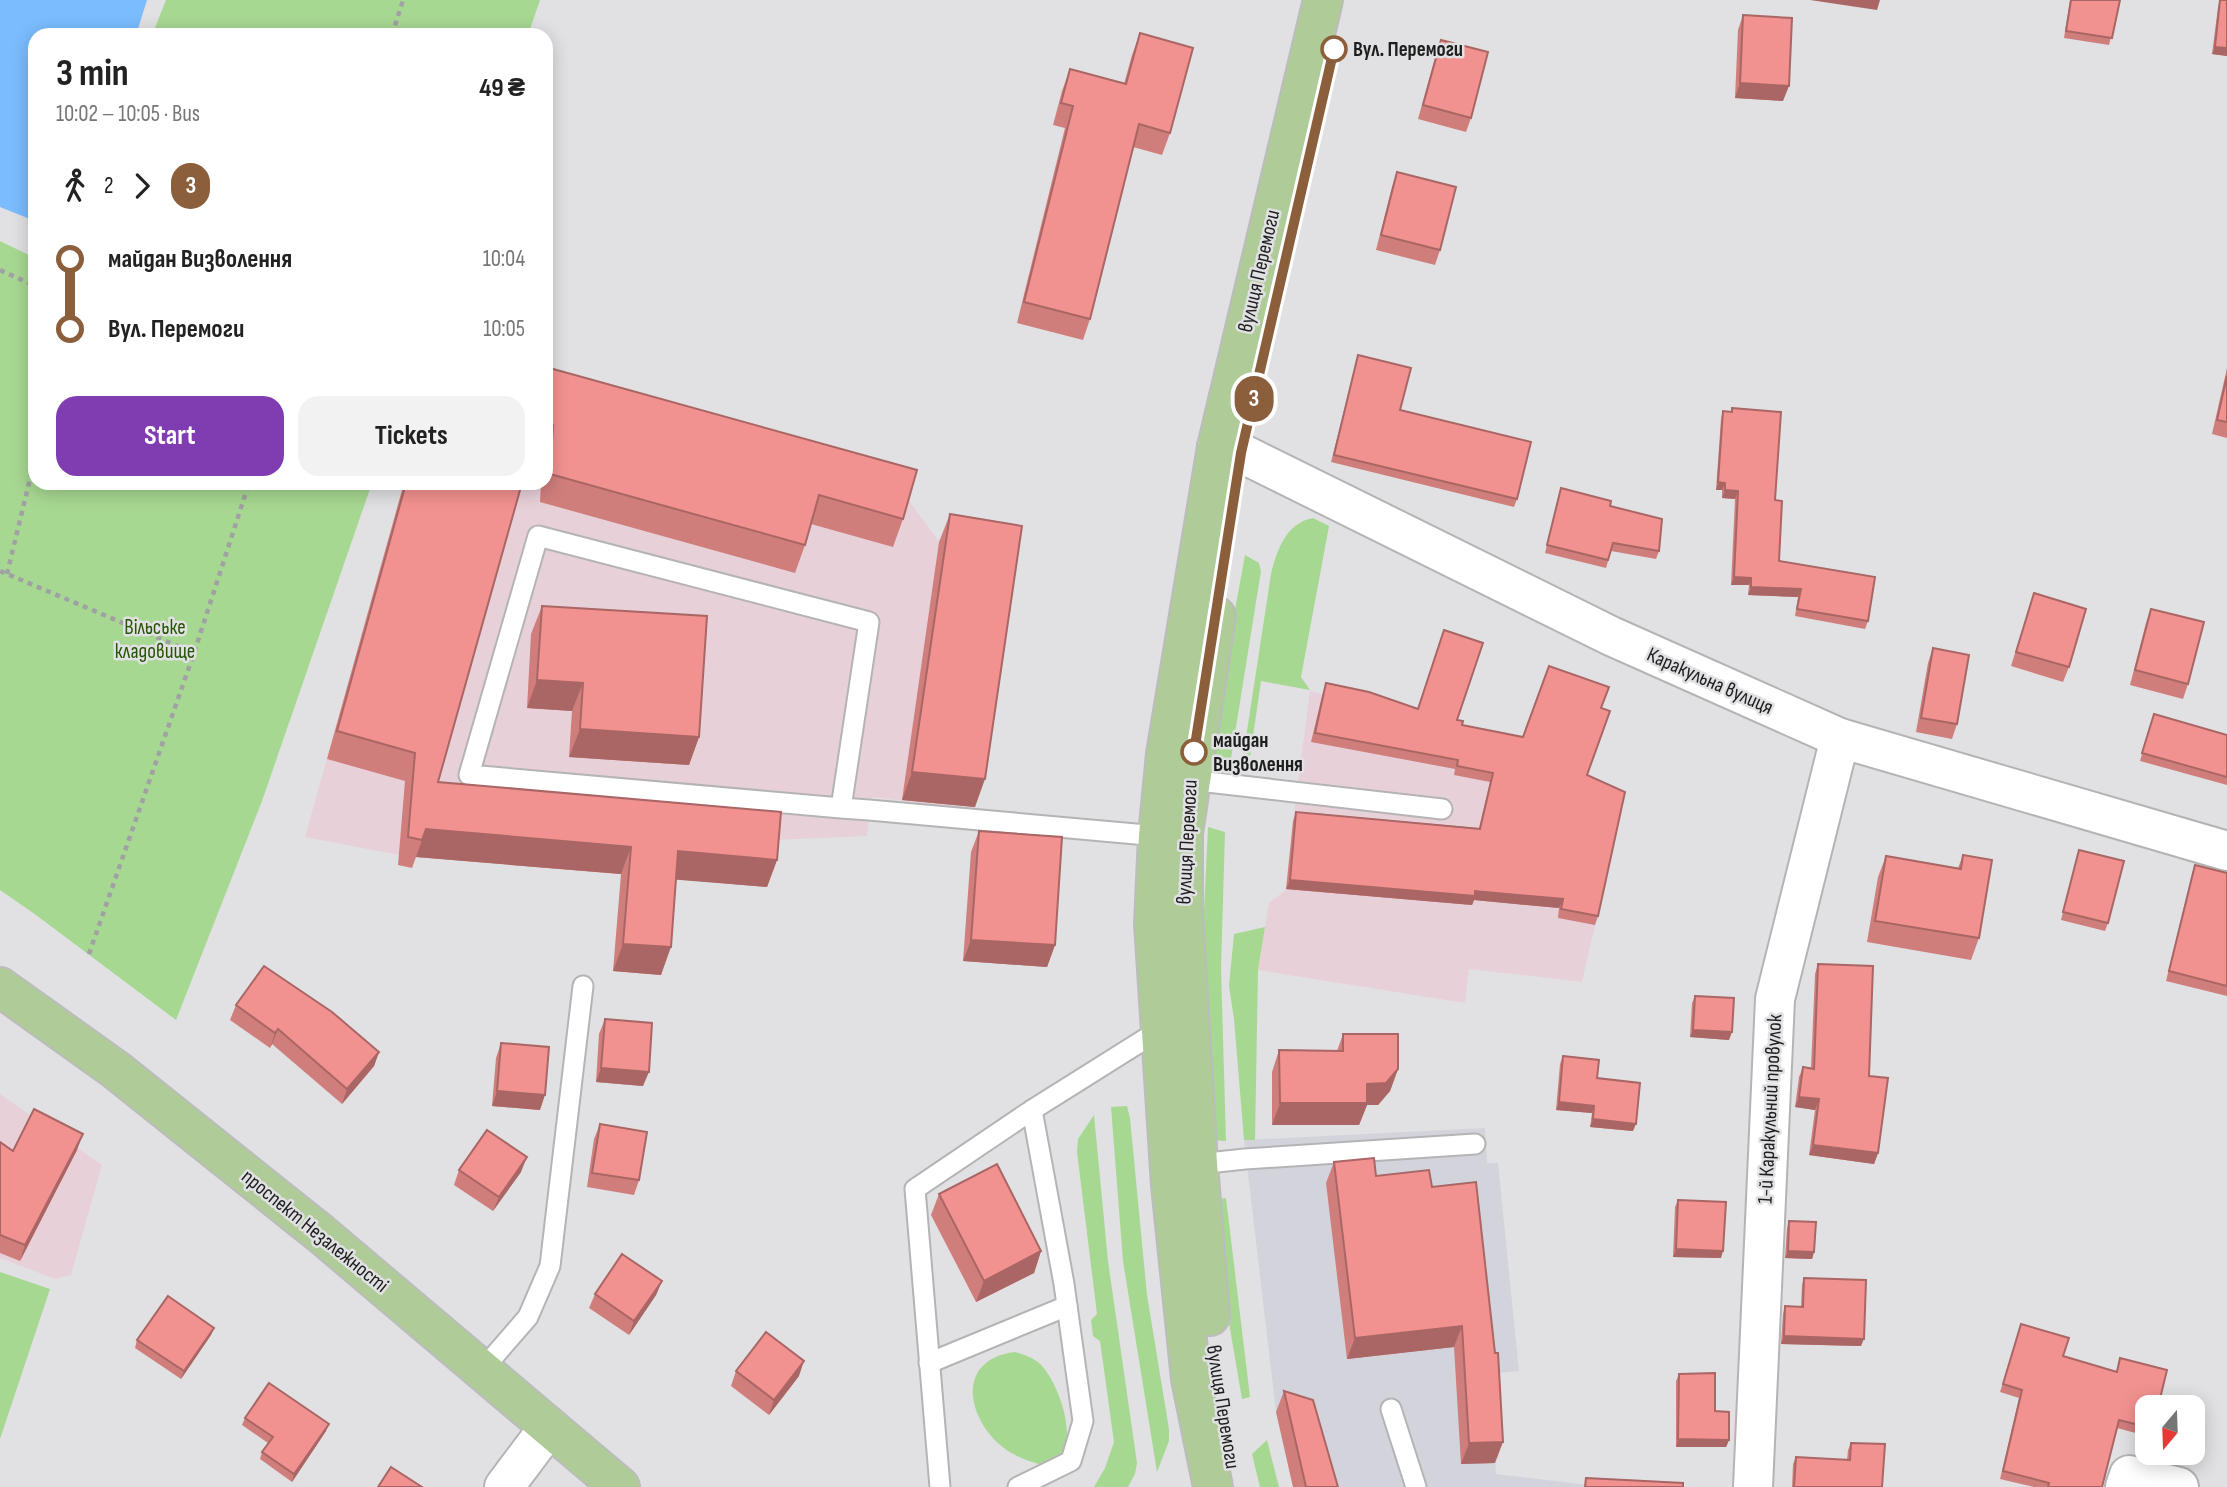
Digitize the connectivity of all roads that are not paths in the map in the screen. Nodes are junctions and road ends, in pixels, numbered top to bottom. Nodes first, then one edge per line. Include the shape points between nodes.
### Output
1 (1323, 0) edge
2 (1346, 0) edge
3 (1229, 450) junction
4 (1840, 738) junction
5 (1190, 780) junction
6 (841, 808) junction
7 (1442, 809) dead end
8 (1158, 836) junction
9 (2227, 850) edge
10 (583, 986) dead end
11 (0, 987) edge
12 (1175, 1031) junction
13 (1032, 1110) junction
14 (1475, 1144) dead end
15 (1198, 1164) junction
16 (1067, 1306) junction
17 (929, 1363) junction
18 (482, 1370) junction
19 (1391, 1409) dead end
20 (549, 1427) junction
21 (1214, 1474) edge
22 (504, 1487) edge
23 (620, 1487) edge
24 (940, 1487) edge
25 (1018, 1487) edge
26 (1416, 1487) edge
27 (1753, 1487) edge
28 (2125, 1487) edge
29 (2179, 1487) edge

1 - 3 main road, вулиця Перемоги
2 - 3 main road, вулиця Перемоги
3 - 4 street, Каракульна вулиця via 1611,636
3 - 5 main road, вулиця Перемоги
3 - 8 main road, вулиця Перемоги via 1166,754
4 - 9 street, Каракульна вулиця
4 - 27 street, 1-й Каракульний провулок via 1775,999
5 - 7 lane
5 - 12 main road, вулиця Перемоги via 1183,833
6 - 6 lane via 469,775 538,536 869,622
6 - 8 lane
8 - 12 main road, вулиця Перемоги via 1154,924
10 - 18 lane via 550,1266 528,1317
11 - 18 main road, проспект Незалежності via 116,1070
12 - 13 lane
12 - 15 main road, вулиця Перемоги
12 - 21 main road, вулиця Перемоги via 1171,1185 1191,1379
13 - 16 lane
13 - 17 lane via 915,1189
14 - 15 lane
15 - 21 main road, вулиця Перемоги via 1214,1363
16 - 17 lane
16 - 25 lane via 1083,1421 1071,1461
17 - 24 lane
18 - 20 main road, проспект Незалежності
19 - 26 lane
20 - 22 street
20 - 23 main road, проспект Незалежності
28 - 29 street via 2129,1475

